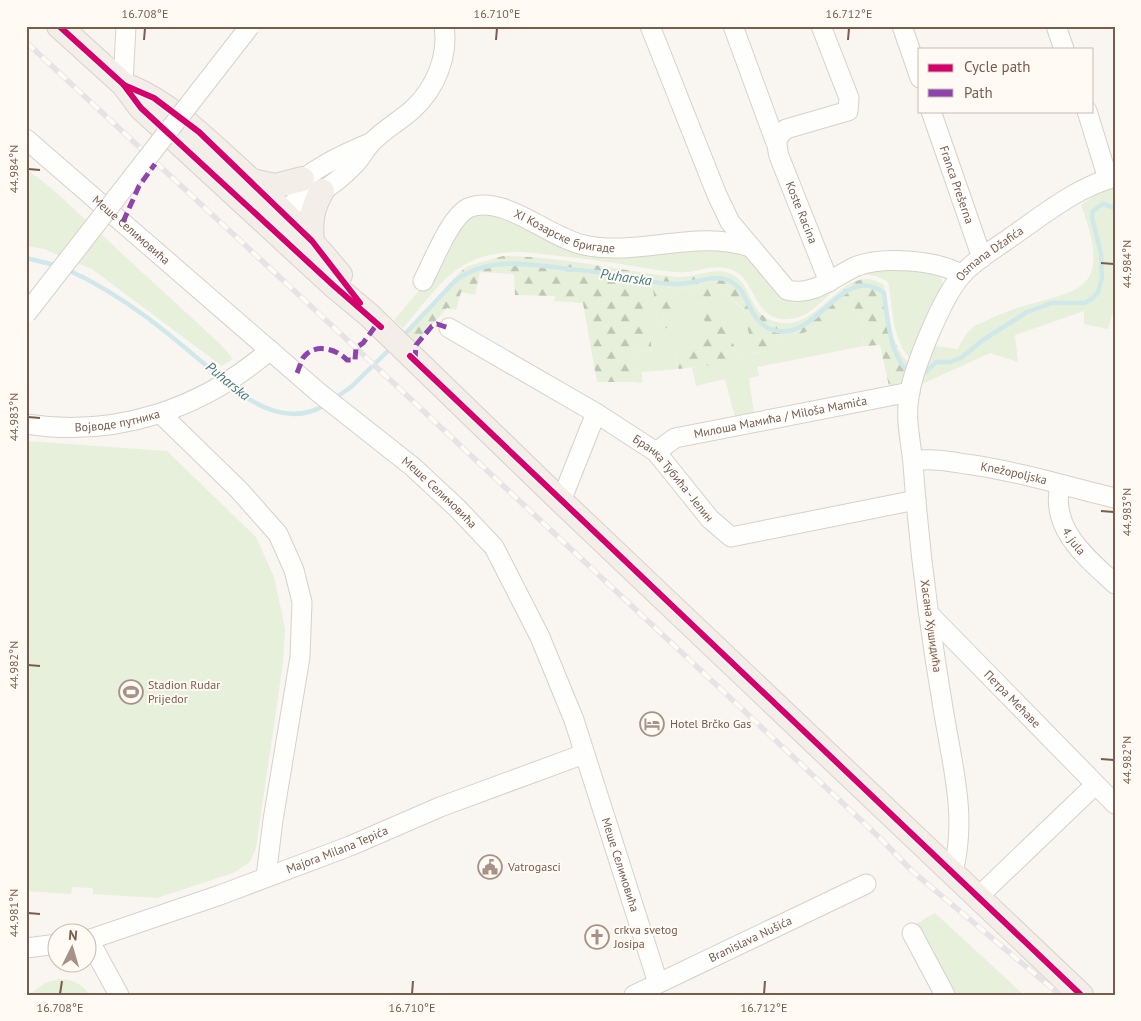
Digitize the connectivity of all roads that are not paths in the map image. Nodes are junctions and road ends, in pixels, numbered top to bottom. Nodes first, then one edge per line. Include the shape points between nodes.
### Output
1 (59, 26) edge
2 (126, 26) edge
3 (250, 26) edge
4 (444, 26) edge
5 (650, 26) edge
6 (733, 26) edge
7 (821, 26) edge
8 (902, 26) edge
9 (1056, 26) edge
10 (1064, 48) edge
11 (918, 72) edge
12 (123, 84) junction
13 (932, 112) edge
14 (1086, 112) edge
15 (26, 139) edge
16 (776, 143) junction
17 (1112, 178) edge
18 (252, 181) junction
19 (312, 185) junction
20 (273, 215) junction
21 (312, 241) junction
22 (750, 247) junction
23 (982, 258) junction
24 (962, 275) junction
25 (423, 281) dead end
26 (829, 282) junction
27 (26, 314) edge
28 (375, 321) junction
29 (449, 328) dead end
30 (270, 350) junction
31 (912, 385) junction
32 (161, 414) junction
33 (596, 414) junction
34 (26, 424) edge
35 (656, 452) junction
36 (913, 461) junction
37 (1060, 485) junction
38 (1115, 498) edge
39 (916, 500) junction
40 (560, 501) junction
41 (1115, 584) edge
42 (929, 614) junction
43 (584, 754) junction
44 (1095, 785) junction
45 (1115, 804) edge
46 (953, 872) junction
47 (266, 877) junction
48 (866, 884) dead end
49 (978, 897) junction
50 (912, 933) dead end
51 (98, 936) edge
52 (42, 946) edge
53 (98, 958) edge
54 (26, 960) edge
55 (658, 982) junction
56 (119, 995) edge
57 (634, 995) edge
58 (945, 995) edge
59 (1081, 995) edge

1 - 12 main road
2 - 12 street
3 - 27 street, bridge
4 - 19 street via 442,64 414,108 371,143 351,151
5 - 22 street via 717,195 730,222
6 - 16 street, Koste Racina
7 - 16 street via 849,98 848,111 786,129 778,135
8 - 11 street
9 - 10 street
12 - 18 main road via 154,98 199,132
12 - 20 main road via 141,108
13 - 23 street, Franca Prešerna
14 - 17 street
15 - 30 street, Меше Селимовића
16 - 26 street, Koste Racina
17 - 23 street, Osmana Džafića via 1044,214
18 - 19 main road via 275,186
18 - 20 main road
19 - 20 street via 288,194
19 - 21 main road
20 - 21 main road
20 - 28 main road via 332,285
21 - 28 main road
22 - 25 street, XI Козарске бригаде via 712,240 642,247 584,245 557,237 506,208 487,204 468,208 456,217
22 - 26 street via 787,290 799,293
23 - 24 street, Osmana Džafića
24 - 26 street via 942,266 876,261 858,266
24 - 31 street, Osmana Džafića via 949,293 919,360
28 - 40 main road
29 - 33 street, Бранка Тубића - Јелин
30 - 32 street, Војводе путника via 239,375 206,395
30 - 43 street, Меше Селимовића via 413,467 494,547 540,637 574,720
31 - 35 street, Милоша Мамића / Miloša Mamića via 675,438
31 - 36 street, Хасана Хушидића via 908,425
32 - 34 street, Војводе путника via 99,426 60,428
32 - 47 street via 239,490 278,534 294,570 302,602 300,657
33 - 35 street, Бранка Тубића - Јелин
33 - 40 street
35 - 39 street, Бранка Тубића - Јелин via 710,519 730,537
36 - 37 street, Knežopoljska via 926,459 1022,473
36 - 39 street, Хасана Хушидића
37 - 38 street, Knežopoljska
37 - 41 street, 4. jula via 1057,499 1064,528 1085,555
39 - 42 street, Хасана Хушидића
40 - 46 main road
42 - 44 street, Петра Мећаве
42 - 46 street, Хасана Хушидића via 960,816 959,846
43 - 47 street, Majora Milana Tepića via 440,807 350,846
43 - 55 street, Меше Селимовића
44 - 45 street, Петра Мећаве
44 - 49 street
46 - 49 main road
47 - 51 street, Majora Milana Tepića
48 - 55 street, Branislava Nušića
49 - 59 main road
50 - 58 street
52 - 54 street
53 - 56 street
55 - 57 street, Branislava Nušića

